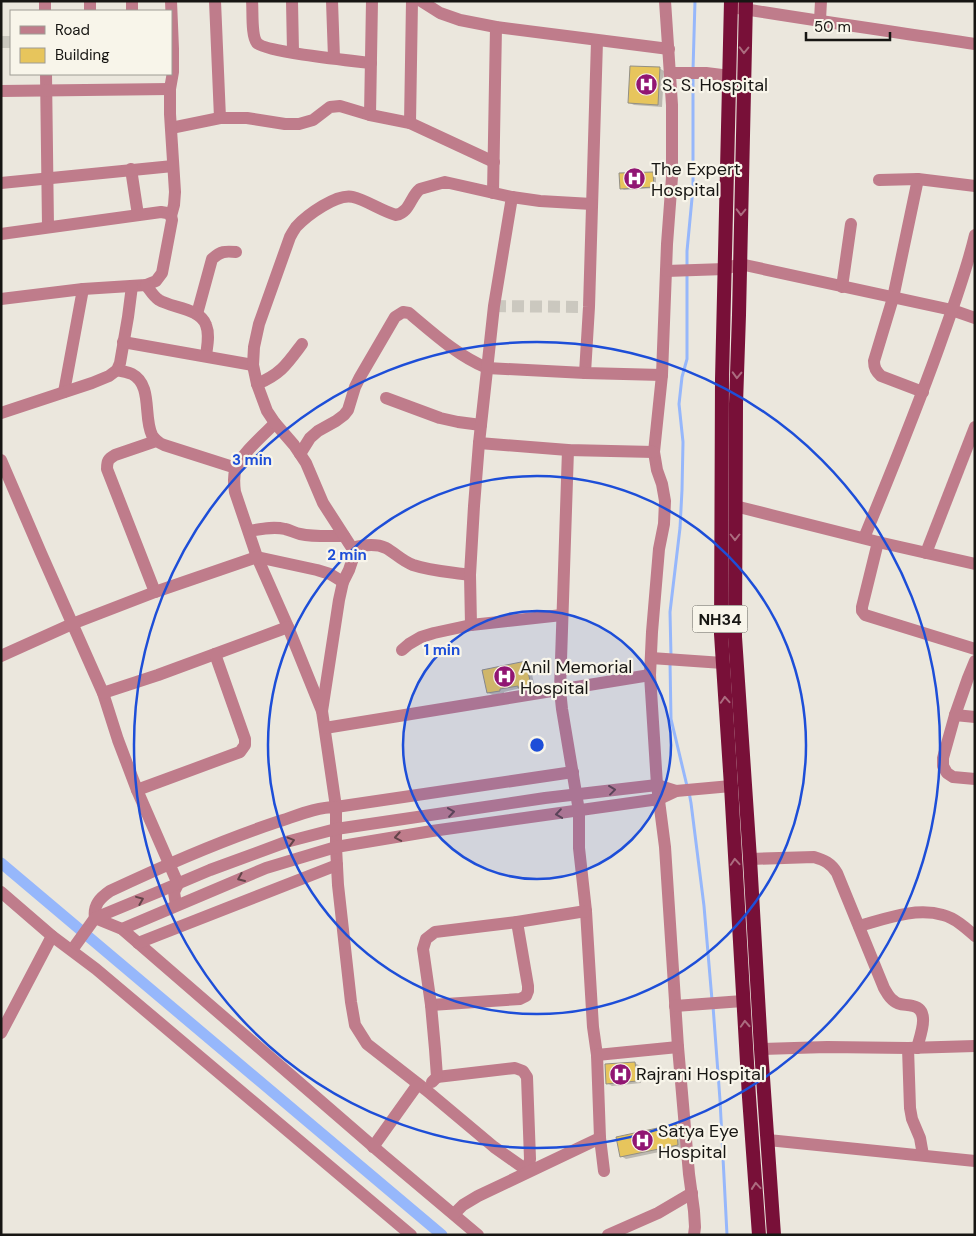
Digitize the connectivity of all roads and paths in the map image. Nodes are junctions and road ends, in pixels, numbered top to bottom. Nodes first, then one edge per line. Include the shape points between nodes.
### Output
1 (215, 1) edge
2 (252, 1) edge
3 (292, 1) edge
4 (332, 1) edge
5 (372, 1) edge
6 (412, 1) edge
7 (421, 1) edge
8 (665, 1) edge
9 (821, 1) edge
10 (731, 4) edge
11 (745, 5) edge
12 (820, 20) junction
13 (496, 27) junction
14 (598, 41) junction
15 (975, 44) edge
16 (172, 49) edge
17 (669, 49) junction
18 (293, 52) junction
19 (334, 58) junction
20 (371, 63) junction
21 (670, 73) junction
22 (46, 75) edge
23 (730, 76) junction
24 (170, 89) junction
25 (46, 90) junction
26 (1, 91) edge
27 (370, 115) junction
28 (220, 118) junction
29 (410, 123) junction
30 (171, 128) junction
31 (494, 162) junction
32 (173, 166) junction
33 (131, 169) junction
34 (48, 179) junction
35 (879, 180) dead end
36 (918, 180) junction
37 (1, 183) edge
38 (975, 186) edge
39 (493, 193) junction
40 (512, 197) junction
41 (592, 204) junction
42 (138, 215) junction
43 (171, 216) junction
44 (851, 224) dead end
45 (48, 227) junction
46 (1, 234) edge
47 (975, 235) edge
48 (236, 252) dead end
49 (740, 264) junction
50 (725, 269) junction
51 (666, 271) junction
52 (146, 285) junction
53 (132, 286) junction
54 (842, 287) junction
55 (83, 289) junction
56 (893, 298) junction
57 (1, 299) edge
58 (952, 310) junction
59 (197, 314) junction
60 (975, 318) edge
61 (124, 342) junction
62 (302, 344) dead end
63 (206, 356) junction
64 (253, 365) junction
65 (487, 368) junction
66 (117, 370) junction
67 (585, 373) junction
68 (662, 375) junction
69 (257, 384) junction
70 (64, 392) junction
71 (923, 392) junction
72 (386, 398) dead end
73 (1, 413) edge
74 (275, 423) junction
75 (481, 425) junction
76 (975, 427) edge
77 (156, 441) junction
78 (479, 443) junction
79 (568, 450) junction
80 (654, 452) junction
81 (300, 454) junction
82 (1, 460) edge
83 (236, 468) junction
84 (6, 483) edge
85 (735, 506) junction
86 (249, 532) junction
87 (344, 536) junction
88 (864, 538) junction
89 (878, 542) junction
90 (352, 548) junction
91 (926, 553) junction
92 (257, 558) junction
93 (975, 564) edge
94 (470, 575) junction
95 (343, 582) junction
96 (155, 592) junction
97 (562, 615) junction
98 (72, 624) junction
99 (471, 625) junction
100 (288, 627) junction
101 (975, 649) edge
102 (402, 650) dead end
103 (215, 654) junction
104 (1, 656) edge
105 (651, 658) junction
106 (975, 661) edge
107 (723, 663) junction
108 (650, 675) junction
109 (560, 690) junction
110 (102, 693) junction
111 (322, 710) junction
112 (955, 715) junction
113 (975, 717) edge
114 (325, 728) junction
115 (573, 772) junction
116 (975, 779) edge
117 (657, 785) junction
118 (731, 786) junction
119 (137, 790) junction
120 (676, 791) junction
121 (577, 794) junction
122 (659, 799) junction
123 (336, 807) junction
124 (579, 811) junction
125 (336, 829) junction
126 (336, 847) junction
127 (750, 859) junction
128 (169, 863) junction
129 (337, 866) junction
130 (178, 884) junction
131 (2, 894) edge
132 (176, 906) junction
133 (586, 911) junction
134 (93, 921) junction
135 (517, 922) junction
136 (859, 926) junction
137 (122, 929) junction
138 (52, 936) junction
139 (975, 936) edge
140 (138, 943) junction
141 (74, 947) junction
142 (743, 1001) junction
143 (431, 1005) junction
144 (675, 1006) junction
145 (3, 1026) edge
146 (975, 1046) edge
147 (678, 1047) junction
148 (913, 1048) junction
149 (761, 1049) junction
150 (597, 1055) junction
151 (437, 1077) junction
152 (422, 1087) junction
153 (600, 1138) junction
154 (768, 1140) junction
155 (373, 1146) junction
156 (923, 1155) junction
157 (975, 1161) edge
158 (528, 1171) junction
159 (604, 1171) dead end
160 (692, 1193) junction
161 (454, 1214) junction
162 (411, 1235) edge
163 (478, 1235) edge
164 (608, 1235) edge
165 (694, 1235) edge
166 (760, 1235) edge
167 (774, 1235) edge

1 - 28 street
2 - 18 street via 257,43
3 - 18 street
4 - 19 street
5 - 20 street
6 - 29 street
7 - 13 street via 460,20
8 - 17 street
9 - 12 street
10 - 11 street
10 - 23 highway, NH34
11 - 12 street via 777,15
11 -> 49 highway, NH34
12 - 15 street
13 - 14 street
13 - 31 street
14 - 17 street
14 - 41 street
16 - 24 street
17 - 21 street
18 - 19 street
19 - 20 street
20 - 27 street
21 - 23 street
21 - 51 street via 672,177
22 - 25 street
23 - 50 highway, NH34
24 - 25 street
24 - 30 street
25 - 26 street
25 - 34 street
27 - 28 street via 340,106 330,107 313,120 299,124
27 - 29 street
28 - 30 street
29 - 31 street
30 - 32 street
31 - 39 street
32 - 33 street
32 - 43 street via 174,204
33 - 34 street
33 - 42 street
34 - 37 street
34 - 45 street
35 - 36 street
36 - 38 street
36 - 56 street
39 - 40 street
39 - 64 street via 445,182 420,189 401,214 345,196 304,219 288,243 259,324
40 - 41 street
40 - 65 street
41 - 67 street
42 - 43 street via 161,212
42 - 45 street
43 - 52 street via 162,272 156,281
44 - 54 street
45 - 46 street
47 - 58 street
48 - 59 street via 218,253 212,259
49 - 50 street
49 - 54 street
49 -> 85 highway, NH34
50 - 51 street
50 - 107 highway, NH34 via 720,587
51 - 68 street
52 - 53 street
52 - 59 street via 159,300
53 - 55 street
53 - 61 street
54 - 56 street
55 - 57 street
55 - 70 street
56 - 58 street
56 - 71 street via 874,367 881,376
58 - 60 street
58 - 71 street
59 - 63 street via 207,326
61 - 63 street
61 - 66 street
62 - 69 street via 284,367
63 - 64 street
64 - 69 street
65 - 67 street
65 - 75 street
65 - 81 street via 454,350 409,313 403,312 395,317 360,377 348,410 318,430
66 - 70 street
66 - 77 street via 130,373 143,386 152,435
67 - 68 street
68 - 80 street
69 - 74 street
70 - 73 street
71 - 88 street
72 - 75 street via 440,418
74 - 81 street
74 - 83 street
75 - 78 street
76 - 91 street
77 - 83 street
77 - 96 street via 115,455 107,463
78 - 79 street
78 - 94 street
79 - 80 street
79 - 97 street
80 - 105 street via 665,501
81 - 87 street via 323,503
82 - 84 street
83 - 86 street via 235,492
84 - 98 street
85 - 88 street
85 -> 127 highway, NH34 via 735,637
86 - 87 street via 278,528 314,536
86 - 92 street
87 - 90 street
88 - 89 street
89 - 91 street
89 - 101 street via 862,611
90 - 94 street via 375,545 386,548 410,564
90 - 95 street via 353,558
91 - 93 street
92 - 95 street via 317,570
92 - 96 street
92 - 100 street
94 - 99 street
95 - 111 street
96 - 98 street
97 - 99 street
97 - 109 street
98 - 104 street
98 - 110 street
99 - 102 street via 421,637
100 - 103 street
100 - 111 street
103 - 110 street
103 - 119 street via 245,745 240,752
105 - 107 street
105 - 108 street
106 - 112 street
118 -> 107 highway, NH34
108 - 109 street
108 - 117 street
109 - 114 street
109 - 115 street
110 - 119 street
111 - 114 street
112 - 113 street
112 - 116 street via 943,766 953,777
114 - 123 street
115 - 121 street
115 - 123 street
117 - 120 street
121 -> 117 street
117 - 122 street
118 - 120 street
142 -> 118 highway, NH34
119 - 128 street
120 - 122 street
121 - 124 street
125 -> 121 street
122 - 124 street
122 - 144 street
123 - 125 street
123 - 128 street via 281,820
124 -> 126 street
124 - 133 street via 579,848
125 - 126 street
130 -> 125 street via 286,842
126 - 129 street
126 -> 132 street via 266,868
127 - 136 street via 814,857 824,860 837,873
127 - 149 highway, NH34
128 - 130 street
128 - 134 street via 104,895 96,904
129 - 140 street
129 - 152 street via 355,1025 367,1044
130 - 132 street via 174,892
134 -> 130 street
131 - 138 street
132 - 137 street
133 - 135 street
133 - 150 street
134 - 137 street
134 - 141 street
135 - 143 street via 435,932 426,939 423,950
135 - 143 street via 528,986 526,996
136 - 139 street via 922,912 943,915
136 - 148 street via 889,996 895,1003 921,1010 923,1027
137 - 140 street
138 - 141 street
138 - 145 street
140 - 155 street
141 - 162 street
142 - 144 street
166 -> 142 highway, NH34
143 - 151 street
144 - 147 street
146 - 148 street
147 - 150 street
147 - 160 street
148 - 149 street
148 - 156 street via 910,1108
149 - 154 highway, NH34
150 - 153 street
151 - 152 street
151 - 158 street via 515,1068 523,1070 527,1077
152 - 155 street
152 - 158 street
153 - 158 street
153 - 159 street
154 - 156 street
154 - 167 highway, NH34
155 - 161 street
156 - 157 street
158 - 161 street via 478,1196
160 - 164 street via 658,1213
160 - 165 street
161 - 163 street

